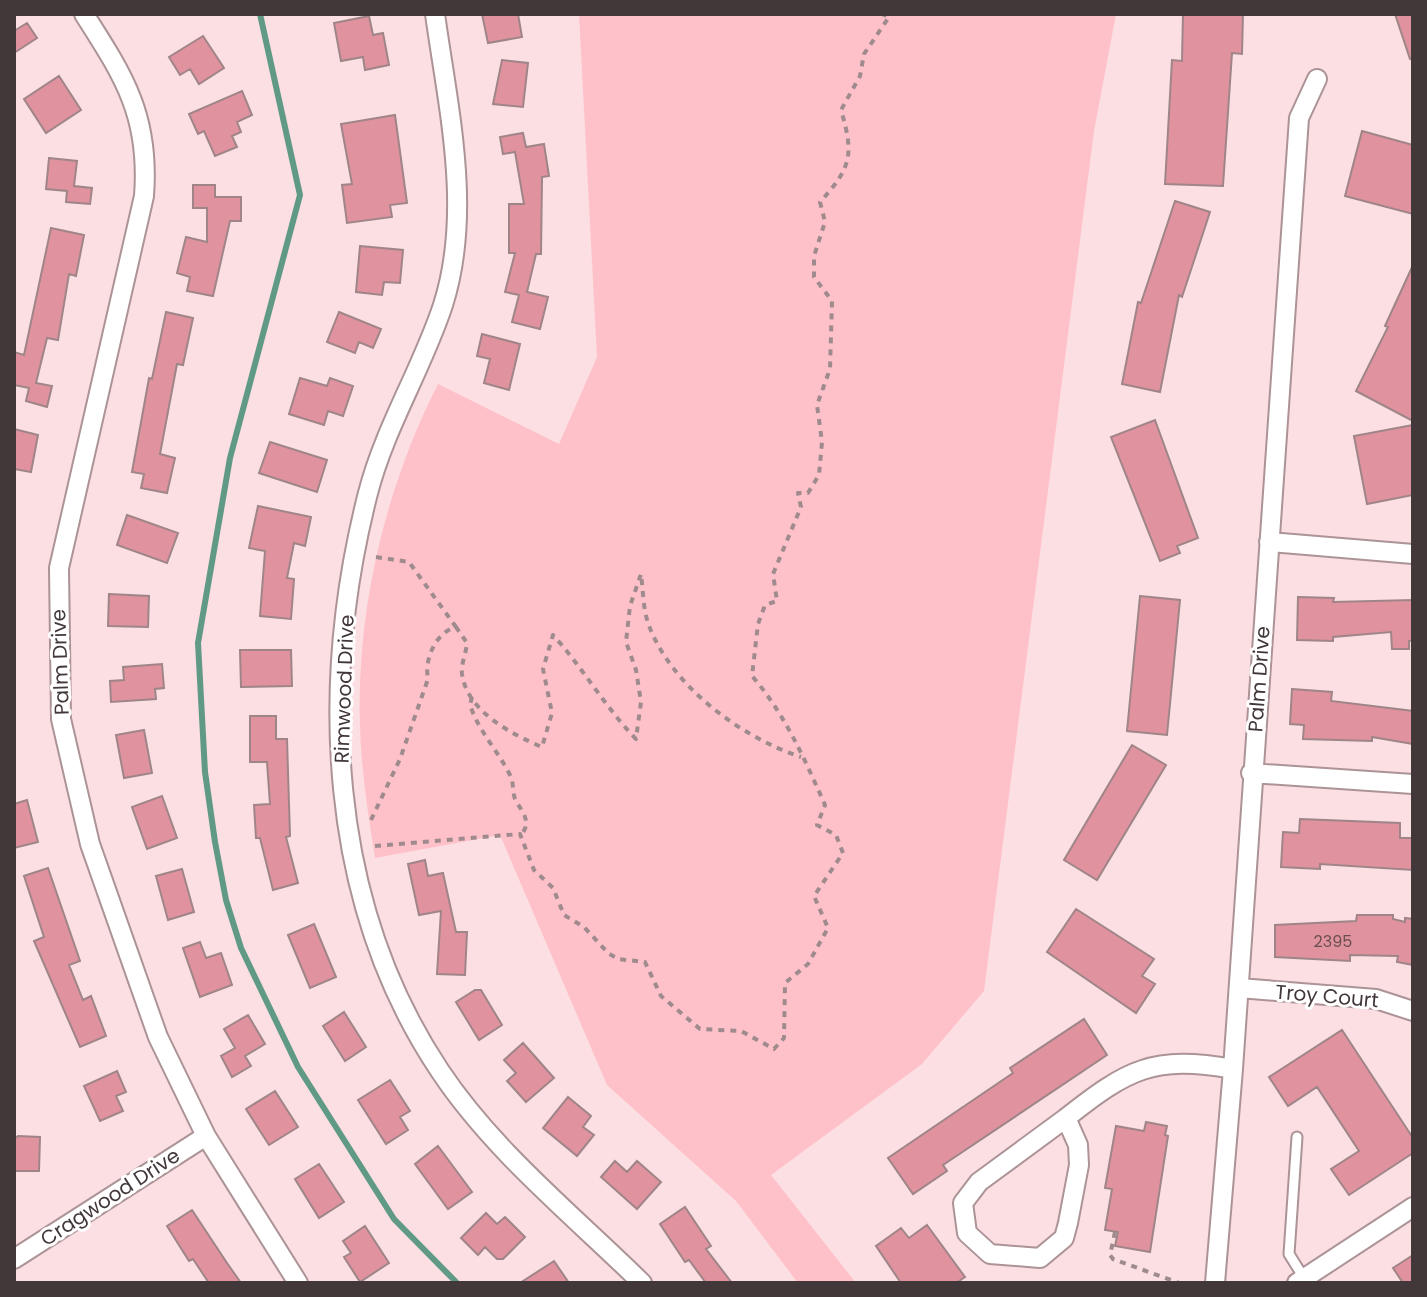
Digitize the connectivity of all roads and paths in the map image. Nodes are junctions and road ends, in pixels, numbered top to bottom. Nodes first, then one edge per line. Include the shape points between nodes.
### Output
1 (84, 14) edge
2 (435, 14) edge
3 (882, 14) edge
4 (1317, 79) dead end
5 (1269, 542) junction
6 (1413, 554) edge
7 (376, 557) dead end
8 (456, 627) junction
9 (472, 697) junction
10 (803, 757) junction
11 (1251, 773) junction
12 (1413, 784) edge
13 (371, 820) dead end
14 (521, 835) junction
15 (375, 846) dead end
16 (1239, 988) junction
17 (1413, 1011) edge
18 (1233, 1069) junction
19 (1066, 1118) junction
20 (206, 1136) junction
21 (1297, 1137) dead end
22 (1413, 1207) edge
23 (1115, 1232) dead end
24 (14, 1259) edge
25 (1300, 1281) edge
26 (298, 1283) edge
27 (642, 1283) edge
28 (1179, 1283) edge
29 (1215, 1283) edge

1 - 20 street, Palm Drive via 130,87 139,111 146,168 59,568 61,719 77,799 120,936 158,1037
2 - 27 street, Rimwood Drive via 457,175 455,232 444,302 377,463 348,593 339,734 351,853 385,972 440,1071 503,1147
3 - 10 path via 889,17 864,54 860,76 841,110 851,146 839,181 820,202 825,222 814,256 814,277 832,301 830,369 817,405 819,475 808,493 798,493 801,507 773,574 777,601 765,605 752,676 776,704
4 - 5 street, Palm Drive via 1299,118
5 - 6 street
5 - 11 street, Palm Drive
7 - 8 path via 409,562
8 - 9 path via 467,643 462,673
8 - 13 path via 437,640 400,759
9 - 10 path via 500,726 542,747 552,713 543,669 553,635 636,739 641,702 626,642 641,574 647,621 669,662 732,721 770,747
9 - 14 path via 481,733 513,779 514,797 526,816
10 - 14 path via 825,805 817,825 836,835 843,853 814,896 828,928 808,964 785,983 784,1038 774,1049 741,1031 700,1029 661,996 645,962 608,953 564,915 553,888 534,870
11 - 12 street
11 - 16 street, Palm Drive
14 - 15 path
16 - 17 street, Troy Court via 1376,999
16 - 18 street, Palm Drive
18 - 19 street via 1188,1063 1133,1071
18 - 29 street, Palm Drive
19 - 19 street via 1078,1145 1079,1165 1064,1238 1040,1258 990,1254 967,1233 963,1203 979,1182
20 - 24 street, Cragwood Drive
20 - 26 street, Palm Drive
21 - 25 lane via 1289,1254
22 - 25 street
23 - 28 path via 1110,1257

